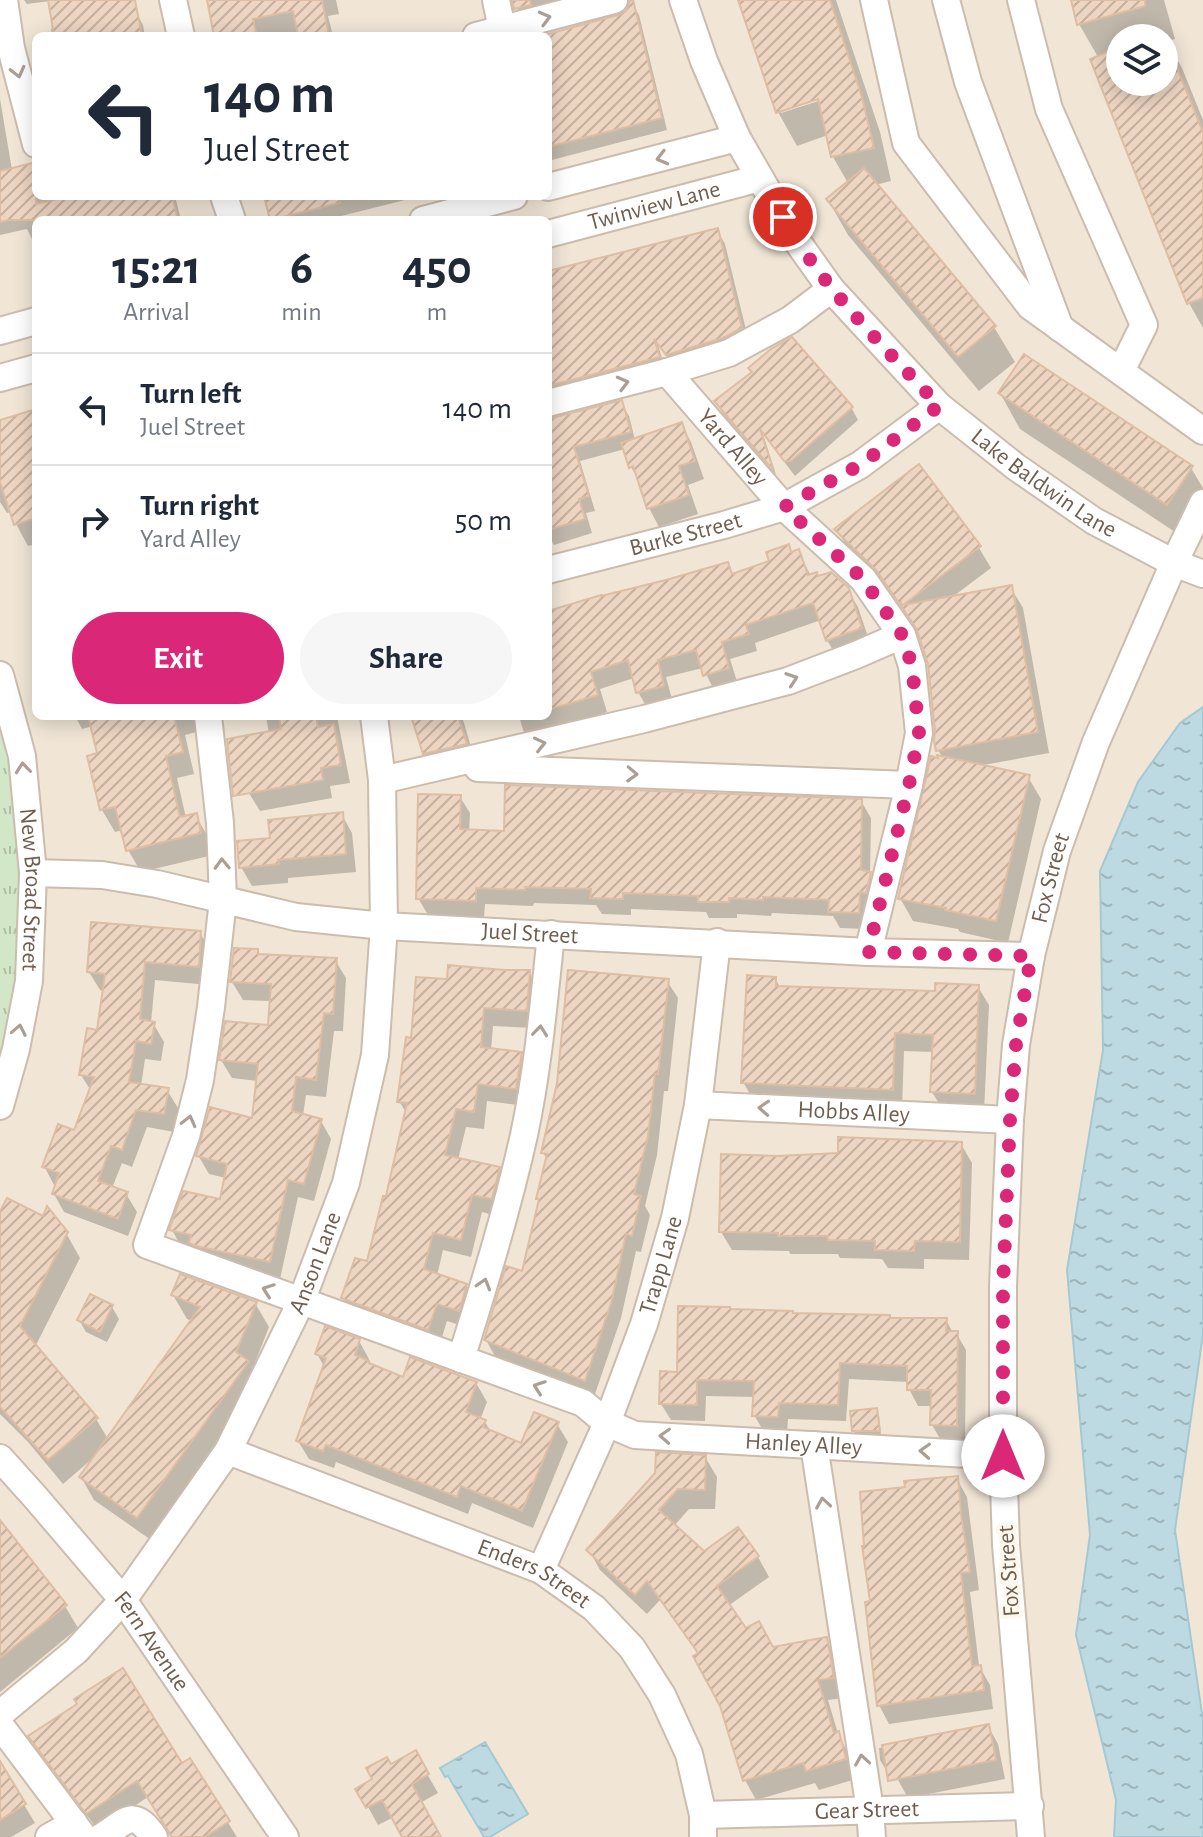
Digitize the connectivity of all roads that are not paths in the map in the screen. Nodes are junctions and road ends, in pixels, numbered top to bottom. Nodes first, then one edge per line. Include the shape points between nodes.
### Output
1 (4, 0) edge
2 (173, 0) edge
3 (496, 0) edge
4 (614, 0) edge
5 (683, 0) edge
6 (874, 0) edge
7 (946, 0) edge
8 (1021, 0) edge
9 (502, 29) junction
10 (180, 32) edge
11 (491, 32) edge
12 (32, 129) edge
13 (737, 138) junction
14 (760, 178) junction
15 (552, 186) edge
16 (499, 200) edge
17 (438, 216) edge
18 (552, 233) edge
19 (831, 289) junction
20 (32, 322) edge
21 (1060, 328) junction
22 (0, 331) edge
23 (32, 369) edge
24 (1121, 371) junction
25 (667, 372) junction
26 (0, 378) edge
27 (552, 402) edge
28 (939, 406) junction
29 (1203, 431) edge
30 (1203, 503) edge
31 (784, 507) junction
32 (1174, 563) junction
33 (552, 569) edge
34 (1203, 574) edge
35 (902, 635) junction
36 (0, 675) edge
37 (208, 720) edge
38 (374, 720) edge
39 (442, 766) junction
40 (382, 780) junction
41 (909, 785) junction
42 (33, 873) junction
43 (223, 900) junction
44 (384, 926) junction
45 (551, 934) junction
46 (717, 942) junction
47 (868, 952) junction
48 (1031, 956) junction
49 (698, 1105) junction
50 (0, 1106) edge
51 (1010, 1120) junction
52 (301, 1302) junction
53 (461, 1359) junction
54 (607, 1423) junction
55 (814, 1445) junction
56 (228, 1451) junction
57 (1003, 1456) junction
58 (0, 1458) edge
59 (541, 1570) junction
60 (123, 1600) junction
61 (0, 1714) edge
62 (0, 1725) edge
63 (1030, 1806) junction
64 (870, 1810) junction
65 (703, 1826) edge
66 (79, 1830) edge
67 (49, 1837) edge
68 (101, 1837) edge
69 (154, 1837) edge
70 (285, 1837) edge
71 (872, 1837) edge
72 (1031, 1837) edge

1 -> 12 street
2 - 10 street
3 - 9 street
9 -> 4 street
5 - 13 street, Lake Baldwin Lane
6 - 21 street via 906,143 1030,306
7 - 21 street via 968,82
8 - 24 street via 1049,109 1144,325
9 - 11 street
13 - 14 street, Lake Baldwin Lane
13 -> 15 street, Twinview Lane
14 - 18 street, Twinview Lane
14 - 19 street, Lake Baldwin Lane
16 - 17 street
19 - 25 street via 761,337
19 - 28 street, Lake Baldwin Lane
20 - 22 street
21 - 24 street
23 - 26 street
24 - 29 street
27 -> 25 street
25 - 31 street, Yard Alley
28 - 31 street, Burke Street via 860,465
28 - 32 street, Lake Baldwin Lane via 1094,521
30 - 32 street, Fox Street
31 - 33 street, Burke Street
31 - 35 street, Yard Alley via 863,579
32 - 34 street, Lake Baldwin Lane
32 - 48 street, Fox Street via 1096,742 1057,851
39 -> 35 street via 788,681
35 - 41 street, Yard Alley via 912,666 919,733
42 -> 36 street, New Broad Street via 22,756
43 -> 37 street
38 - 40 street, Anson Lane
39 - 40 street
39 -> 41 street
40 - 44 street, Anson Lane
41 - 47 street, Yard Alley
42 - 43 street, Juel Street via 102,875
50 -> 42 street, New Broad Street via 29,981
43 - 44 street, Juel Street via 296,917
52 -> 43 street, Hanley Alley via 147,1245 200,1080
44 - 45 street, Juel Street
44 - 52 street, Anson Lane via 375,1055 346,1183
45 - 46 street, Juel Street
53 -> 45 street via 524,1133
46 - 47 street, Juel Street
46 - 49 street, Trapp Lane
47 - 48 street, Juel Street
48 - 51 street, Fox Street
51 -> 49 street, Hobbs Alley
49 - 54 street, Trapp Lane via 675,1218
51 - 57 street, Fox Street
52 - 53 street, Hanley Alley
52 - 56 street, Anson Lane
54 -> 53 street, Hanley Alley via 583,1403
55 -> 54 street, Hanley Alley via 635,1435
54 - 59 street, Trapp Lane
57 -> 55 street, Hanley Alley
64 -> 55 street
56 - 59 street, Enders Street
56 - 60 street, Anson Lane
57 - 63 street, Fox Street
58 - 60 street, Fern Avenue
59 - 65 street, Enders Street via 594,1608 632,1648 662,1695 689,1754
60 - 61 street, Anson Lane via 76,1651
60 - 70 street, Fern Avenue
62 - 66 street
63 - 64 street, Gear Street
63 - 72 street, Fox Street
64 - 65 street, Gear Street
64 - 71 street
66 - 67 street
68 - 69 street via 139,1819

